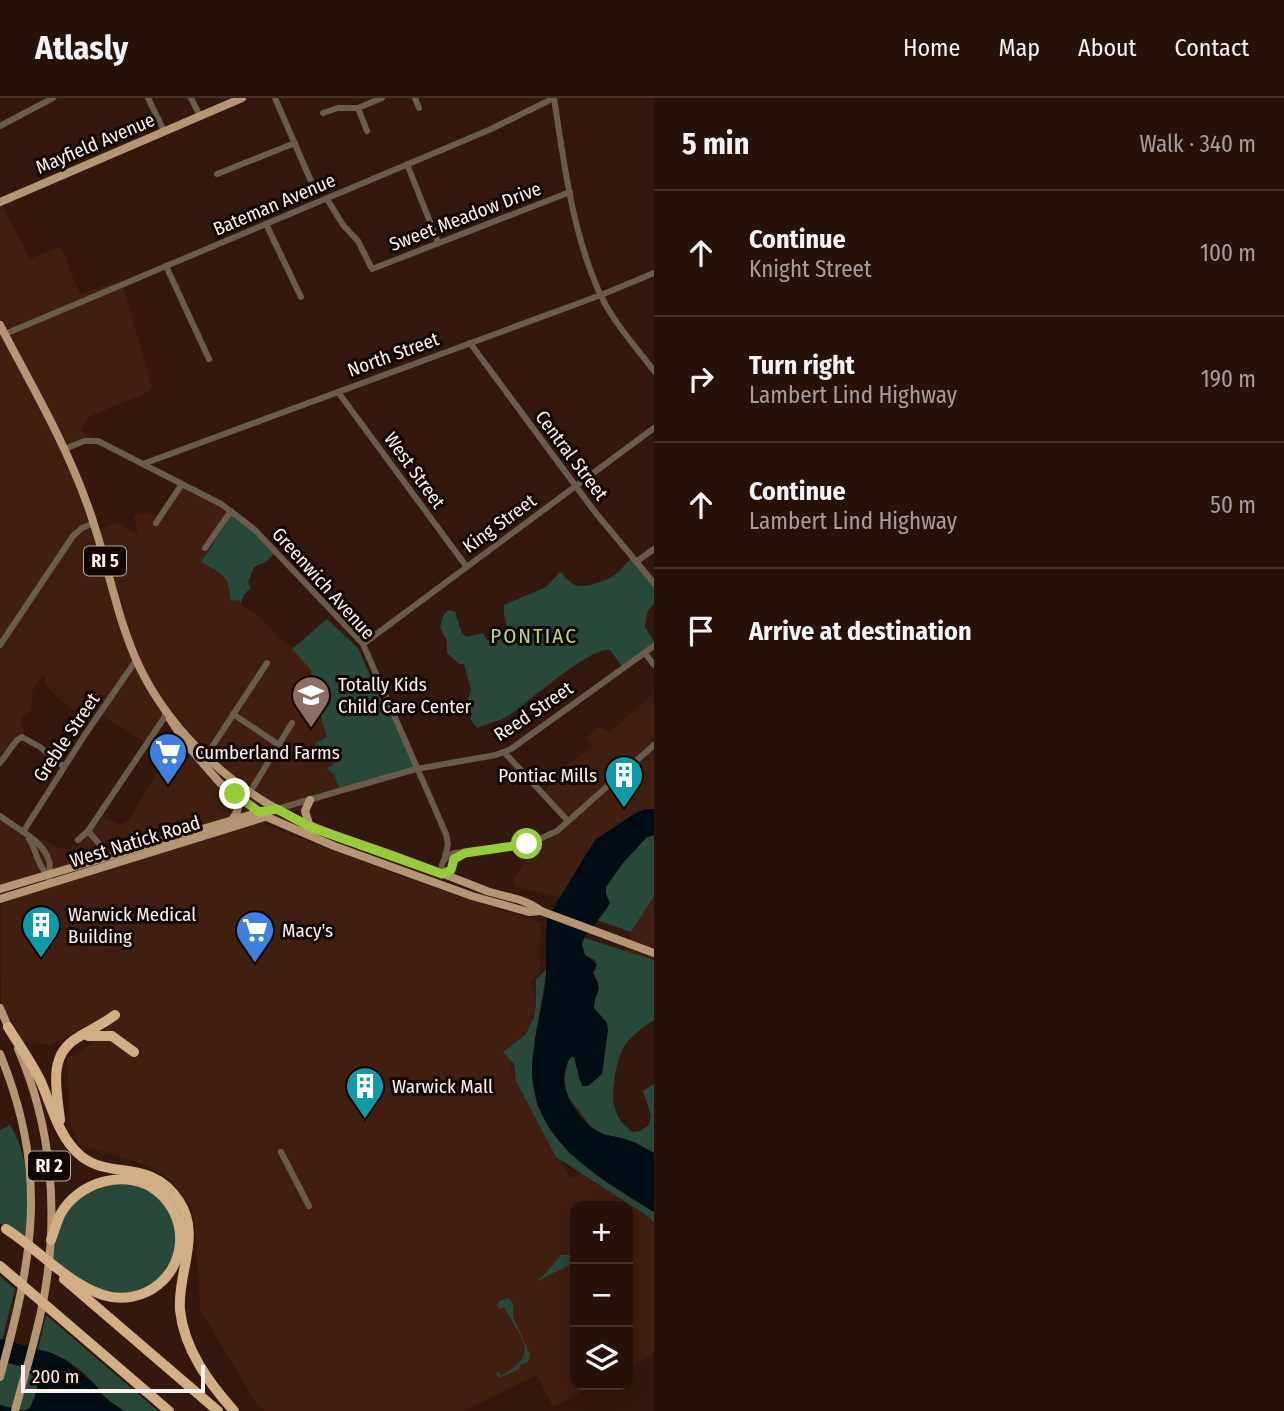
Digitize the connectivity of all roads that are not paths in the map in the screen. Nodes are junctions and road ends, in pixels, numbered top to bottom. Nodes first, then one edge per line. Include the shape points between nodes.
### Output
1 (53, 98) edge
2 (148, 98) edge
3 (191, 98) edge
4 (242, 98) edge
5 (275, 98) edge
6 (382, 98) edge
7 (415, 98) edge
8 (554, 98) edge
9 (358, 108) junction
10 (419, 108) dead end
11 (323, 113) dead end
12 (200, 116) junction
13 (0, 127) edge
14 (164, 131) junction
15 (367, 131) dead end
16 (295, 143) junction
17 (407, 164) junction
18 (218, 174) dead end
19 (311, 181) dead end
20 (570, 192) junction
21 (327, 199) junction
22 (0, 202) edge
23 (265, 224) junction
24 (438, 242) junction
25 (166, 266) junction
26 (654, 273) edge
27 (601, 295) junction
28 (301, 297) dead end
29 (0, 325) edge
30 (5, 334) junction
31 (470, 343) junction
32 (209, 359) dead end
33 (654, 371) edge
34 (338, 392) junction
35 (654, 428) edge
36 (65, 449) junction
37 (143, 464) junction
38 (182, 484) junction
39 (576, 487) junction
40 (231, 511) junction
41 (94, 523) junction
42 (156, 523) dead end
43 (205, 548) dead end
44 (654, 549) edge
45 (636, 562) junction
46 (466, 566) junction
47 (654, 583) edge
48 (363, 644) junction
49 (0, 645) edge
50 (654, 646) edge
51 (645, 653) junction
52 (137, 659) junction
53 (267, 663) dead end
54 (654, 665) edge
55 (166, 710) junction
56 (233, 714) junction
57 (292, 723) dead end
58 (279, 745) junction
59 (654, 745) edge
60 (504, 752) junction
61 (208, 753) dead end
62 (0, 763) edge
63 (64, 767) junction
64 (416, 769) junction
65 (250, 792) junction
66 (235, 794) junction
67 (310, 800) junction
68 (277, 809) junction
69 (263, 814) junction
70 (0, 816) edge
71 (232, 820) junction
72 (568, 821) junction
73 (310, 827) junction
74 (88, 831) junction
75 (23, 832) junction
76 (78, 840) dead end
77 (465, 853) junction
78 (445, 857) junction
79 (106, 858) junction
80 (442, 874) junction
81 (49, 879) junction
82 (437, 883) junction
83 (0, 888) edge
84 (0, 899) edge
85 (541, 911) junction
86 (654, 953) edge
87 (0, 1008) edge
88 (115, 1015) dead end
89 (8, 1027) junction
90 (77, 1038) junction
91 (134, 1052) dead end
92 (0, 1054) edge
93 (62, 1131) junction
94 (281, 1152) dead end
95 (309, 1206) dead end
96 (3, 1227) edge
97 (51, 1240) junction
98 (2, 1268) edge
99 (70, 1281) junction
100 (1, 1374) edge
101 (15, 1411) edge
102 (169, 1411) edge
103 (218, 1411) edge
104 (234, 1411) edge

1 - 13 street
2 - 14 street
3 - 12 street
4 - 12 main road, Mayfield Avenue
5 - 16 street
6 - 9 street
7 - 10 street
8 - 17 street, Bateman Avenue
8 - 20 street
9 - 11 street
9 - 15 street
12 - 14 main road, Mayfield Avenue
14 - 22 main road, Mayfield Avenue
16 - 18 street
16 - 19 street
17 - 21 street, Bateman Avenue
17 - 24 street
20 - 24 street, Sweet Meadow Drive
20 - 27 street via 574,218
21 - 23 street, Bateman Avenue
21 - 24 street, Sweet Meadow Drive via 372,269
23 - 25 street, Bateman Avenue
23 - 28 street
25 - 30 street, Bateman Avenue
25 - 32 street
26 - 27 street, North Street
27 - 31 street, North Street
27 - 33 street
29 - 30 main road, RI 5
30 - 36 main road, RI 5
31 - 34 street, North Street
31 - 39 street, Central Street
34 - 37 street, North Street
34 - 46 street, West Street
35 - 39 street, King Street
36 - 37 street, Greenwich Avenue via 98,441
36 - 41 main road, RI 5
37 - 38 street, Greenwich Avenue
38 - 40 street, Greenwich Avenue
38 - 42 street
39 - 45 street, Central Street
39 - 46 street, King Street
40 - 43 street
40 - 48 street, Greenwich Avenue via 254,529
41 - 49 street via 74,536
41 - 52 main road, RI 5
44 - 45 street
45 - 47 street, Central Street
46 - 48 street, King Street
48 - 64 street, Greenwich Avenue
50 - 51 street, Reed Street
51 - 54 street
51 - 60 street, Reed Street
52 - 55 main road, RI 5
52 - 63 street, Greble Street
53 - 56 street
55 - 65 main road, RI 5 via 206,755
55 - 66 main road, RI 5 via 187,745
55 - 74 street
56 - 58 street
56 - 61 street
57 - 58 street
58 - 65 street
59 - 72 street
60 - 64 street, Reed Street
60 - 72 street
62 - 63 street via 20,738 25,738
63 - 75 street, Greble Street
64 - 67 street, West Natick Road
64 - 78 street, Greenwich Avenue via 446,834
65 - 68 main road, RI 5
66 - 69 main road, RI 5
66 - 71 main road via 238,807
67 - 68 street, West Natick Road
67 - 73 main road via 305,811
68 - 69 main road, West Natick Road
68 - 73 main road, RI 5
69 - 71 main road, West Natick Road
69 - 81 main road, West Natick Road
69 - 82 main road, RI 5 via 334,846
70 - 75 street
71 - 79 main road, West Natick Road
72 - 77 street via 530,843
73 - 80 main road, RI 5
74 - 76 street
74 - 79 street
75 - 81 street
77 - 78 street
77 - 80 street
78 - 80 street, Greenwich Avenue
79 - 81 main road, West Natick Road
80 - 82 street
80 - 85 main road, RI 5
81 - 83 main road, West Natick Road
81 - 84 main road, West Natick Road
82 - 85 main road, RI 5 via 489,902
85 - 86 main road, RI 5
87 - 89 main road, RI 2
88 - 90 highway
89 - 93 highway via 40,1080
89 - 97 main road, RI 2 via 43,1124 50,1171
90 - 91 highway via 112,1036
90 - 93 highway via 63,1051 56,1072
92 - 100 main road, RI 2 via 24,1131 32,1197 28,1259
93 - 104 highway via 85,1159 153,1178 180,1201 189,1229 180,1307 186,1333 199,1365
94 - 95 street
96 - 99 highway
97 - 99 highway via 73,1197 101,1182 146,1184 174,1212 180,1232 179,1253 170,1273 155,1287 135,1296 114,1297
97 - 101 main road, RI 2 via 44,1298
98 - 102 highway
99 - 103 highway

